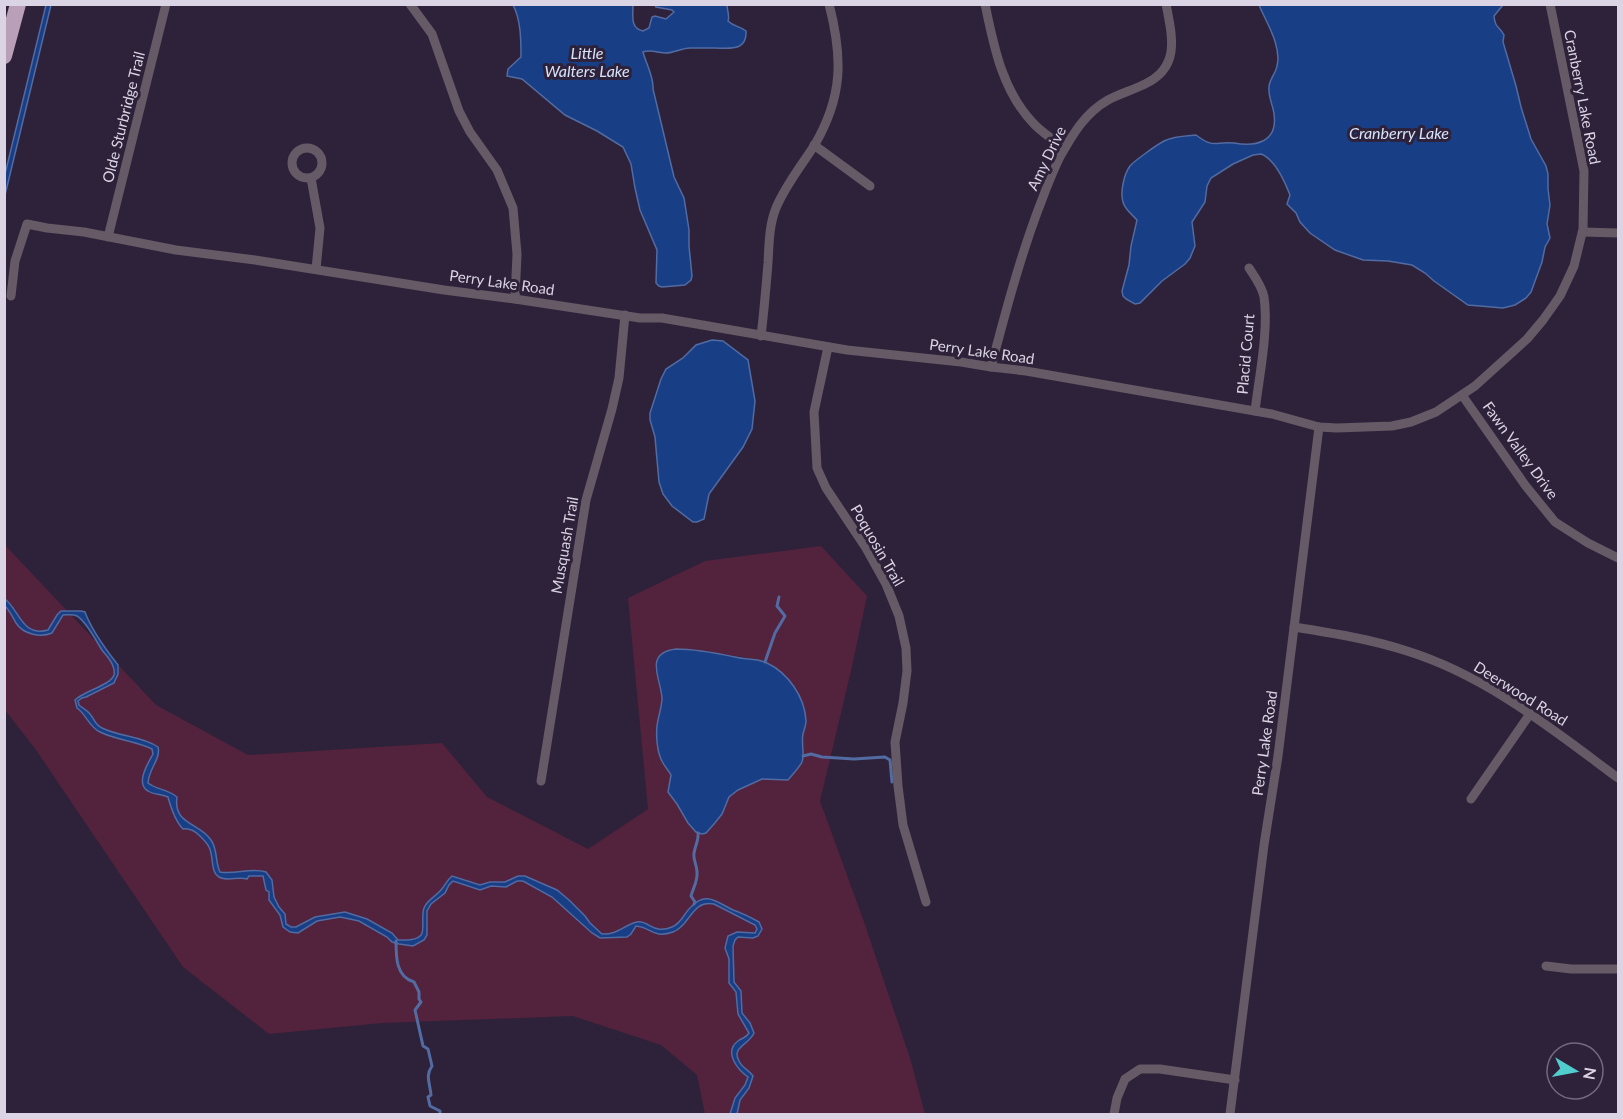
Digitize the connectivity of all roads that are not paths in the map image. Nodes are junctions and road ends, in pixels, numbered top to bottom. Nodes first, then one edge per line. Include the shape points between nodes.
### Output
1 (18, 4) edge
2 (166, 4) edge
3 (411, 4) edge
4 (829, 4) edge
5 (985, 4) edge
6 (1166, 4) edge
7 (1550, 4) edge
8 (4, 56) edge
9 (814, 145) junction
10 (1065, 148) junction
11 (311, 178) dead end
12 (870, 186) dead end
13 (1583, 232) junction
14 (1618, 233) edge
15 (108, 237) junction
16 (1249, 268) dead end
17 (316, 269) junction
18 (11, 297) dead end
19 (515, 299) junction
20 (625, 315) junction
21 (761, 336) junction
22 (828, 346) junction
23 (991, 367) junction
24 (1462, 395) junction
25 (1255, 411) junction
26 (1319, 427) junction
27 (1618, 558) edge
28 (1294, 627) junction
29 (1530, 714) junction
30 (1618, 778) edge
31 (541, 781) dead end
32 (1471, 799) dead end
33 (926, 902) dead end
34 (1546, 966) dead end
35 (1618, 969) edge
36 (1235, 1080) junction
37 (1114, 1114) edge
38 (1230, 1114) edge

1 - 8 highway
2 - 15 street, Olde Sturbridge Trail
3 - 19 street via 432,34 459,111 497,170 513,208 517,246
4 - 9 street via 837,43 838,79 830,114
5 - 10 street via 994,48 1009,88 1036,127
6 - 10 street, Amy Drive via 1172,51 1162,74 1090,113
7 - 13 street, Cranberry Lake Road via 1584,171
9 - 12 street
9 - 21 street via 786,189 772,221
10 - 23 street, Amy Drive via 1026,243
11 - 17 street via 321,228
13 - 14 street
13 - 24 street, Cranberry Lake Road via 1574,266 1543,320 1527,339
15 - 17 street, Perry Lake Road
15 - 18 street, Perry Lake Road via 27,224 15,261
16 - 25 street, Placid Court via 1264,296 1265,324
17 - 19 street, Perry Lake Road
19 - 20 street, Perry Lake Road
20 - 21 street, Perry Lake Road
20 - 31 street, Musquash Trail via 619,378 586,500
21 - 22 street, Perry Lake Road
22 - 23 street, Perry Lake Road
22 - 33 street, Poquosin Trail via 814,412 817,468 886,584 899,616 907,672 895,742 898,786 903,825
23 - 25 street, Perry Lake Road
24 - 26 street, Cranberry Lake Road via 1412,422
24 - 27 street, Fawn Valley Drive via 1555,522
25 - 26 street, Perry Lake Road
26 - 28 street, Perry Lake Road
28 - 29 street, Deerwood Road via 1407,651 1470,677
28 - 36 street, Perry Lake Road
29 - 30 street, Deerwood Road
29 - 32 street
34 - 35 street
36 - 37 street via 1140,1069 1125,1079
36 - 38 street, Perry Lake Road

